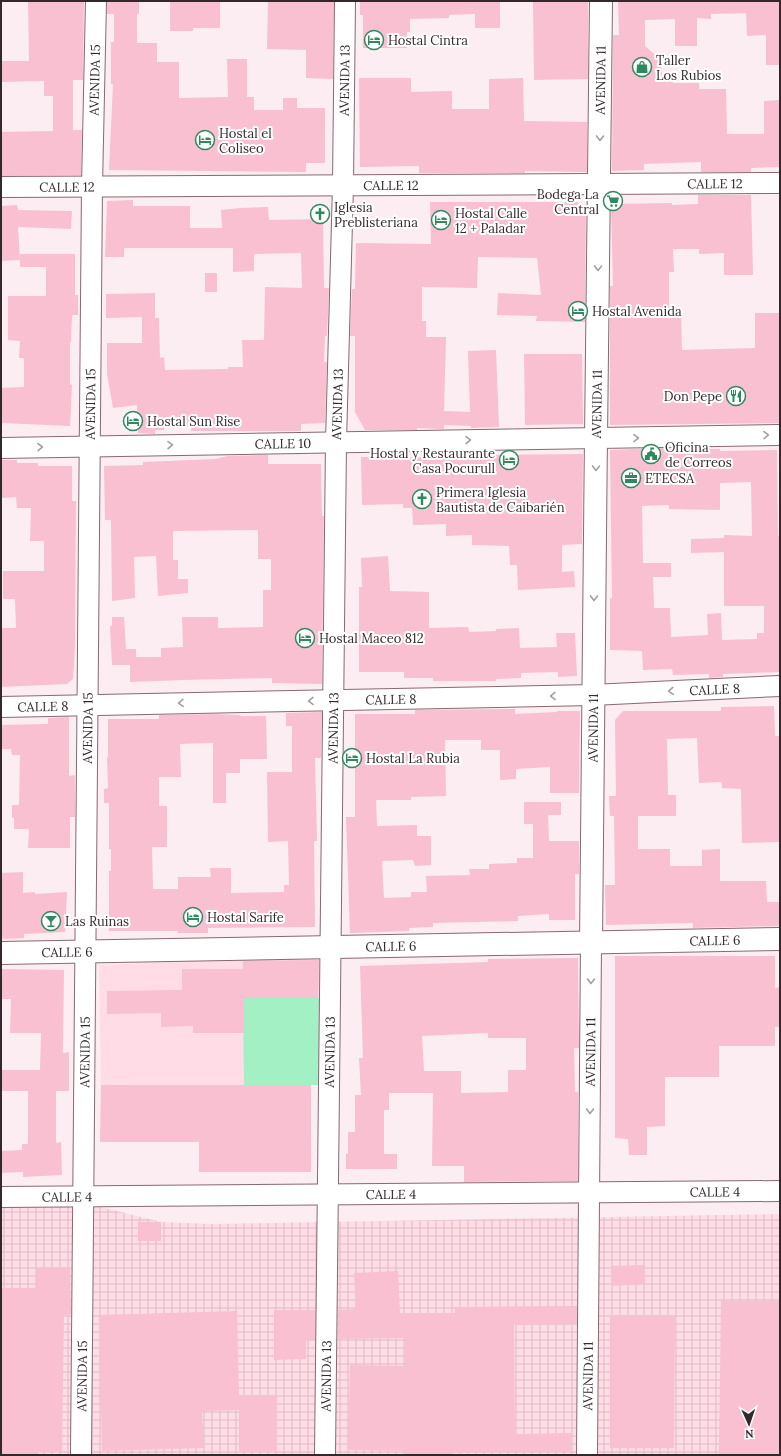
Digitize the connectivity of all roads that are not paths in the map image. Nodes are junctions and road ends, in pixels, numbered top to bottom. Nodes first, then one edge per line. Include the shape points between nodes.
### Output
1 (96, 1) edge
2 (345, 1) edge
3 (601, 1) edge
4 (780, 183) edge
5 (599, 184) junction
6 (343, 185) junction
7 (92, 186) junction
8 (1, 187) edge
9 (780, 435) edge
10 (597, 439) junction
11 (336, 442) junction
12 (90, 446) junction
13 (1, 448) edge
14 (780, 686) edge
15 (592, 695) junction
16 (333, 700) junction
17 (87, 705) junction
18 (1, 707) edge
19 (780, 939) edge
20 (591, 942) junction
21 (331, 946) junction
22 (86, 952) junction
23 (1, 953) edge
24 (780, 1190) edge
25 (590, 1192) junction
26 (328, 1194) junction
27 (1, 1197) edge
28 (84, 1197) junction
29 (82, 1455) edge
30 (325, 1455) edge
31 (587, 1455) edge

1 - 7 street, AVENIDA 15
2 - 6 street, AVENIDA 13
3 -> 5 main road, AVENIDA 11
4 - 5 street, CALLE 12
5 - 6 street, CALLE 12
5 -> 10 main road, AVENIDA 11
6 - 7 street, CALLE 12
6 - 11 street, AVENIDA 13
7 - 8 street, CALLE 12
7 - 12 street, AVENIDA 15
10 -> 9 street, CALLE 10
11 -> 10 street, CALLE 10
10 -> 15 main road, AVENIDA 11
12 -> 11 street, CALLE 10
11 - 16 street, AVENIDA 13
13 -> 12 street, CALLE 10
12 - 17 street, AVENIDA 15
14 -> 15 street, CALLE 8
15 -> 16 street, CALLE 8
15 - 20 main road, AVENIDA 11
16 -> 17 street, CALLE 8
16 - 21 street, AVENIDA 13
17 - 18 street, CALLE 8
17 - 22 street, AVENIDA 15
19 - 20 main road, CALLE 6
20 - 21 main road, CALLE 6
20 -> 25 street, AVENIDA 11
21 - 22 main road, CALLE 6
21 - 26 street, AVENIDA 13
22 - 23 main road, CALLE 6
22 - 28 street, AVENIDA 15
24 - 25 street, CALLE 4
25 - 26 street, CALLE 4
25 - 31 street, AVENIDA 11
26 - 28 street, CALLE 4
26 - 30 street, AVENIDA 13
27 - 28 street, CALLE 4
28 - 29 street, AVENIDA 15

